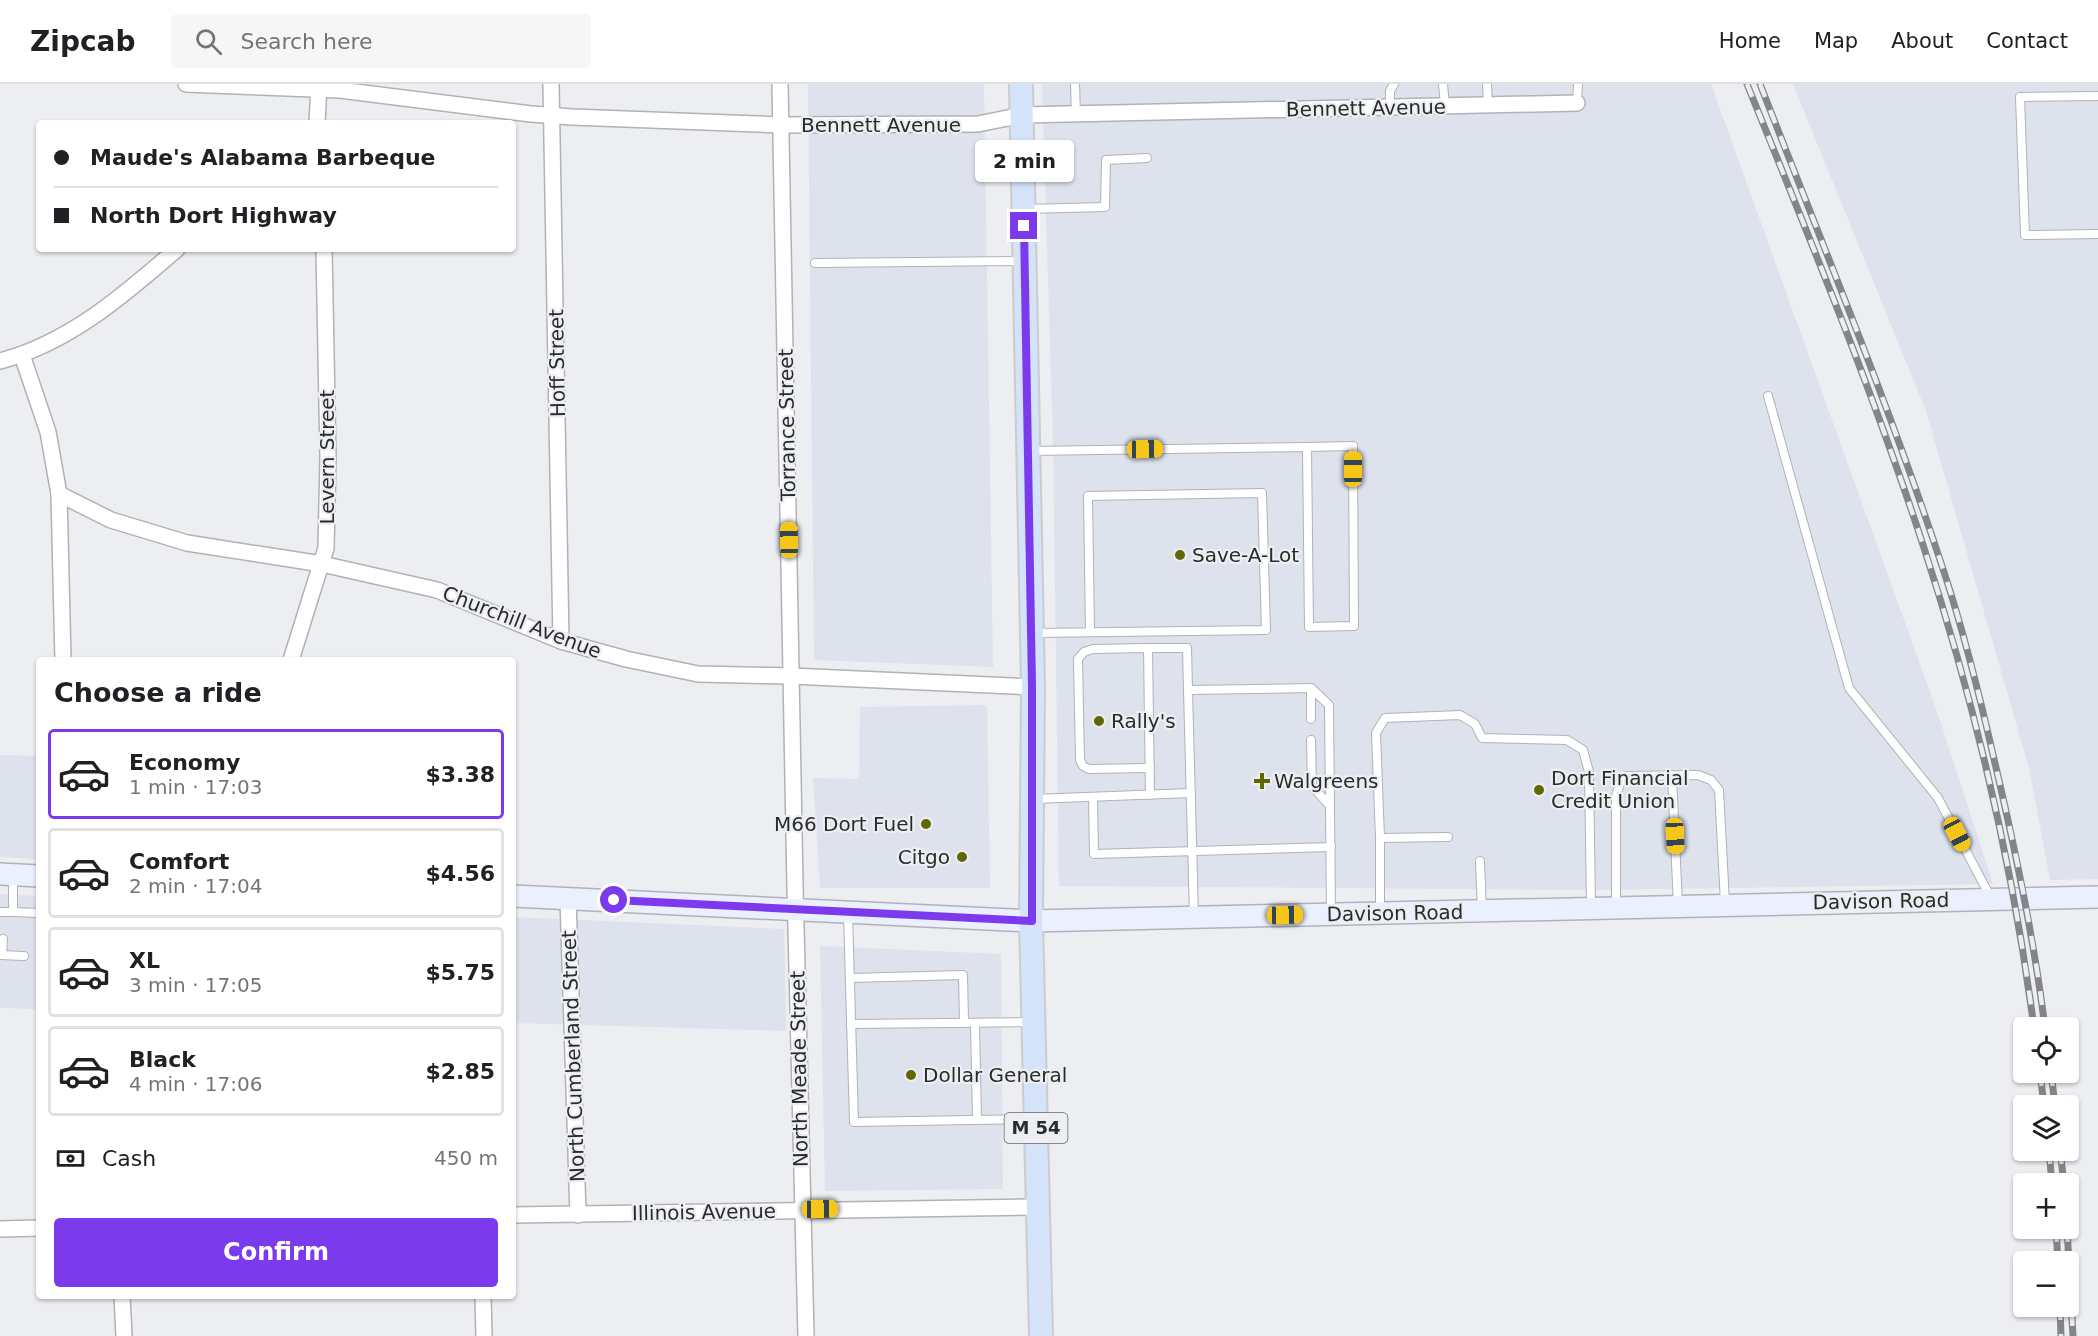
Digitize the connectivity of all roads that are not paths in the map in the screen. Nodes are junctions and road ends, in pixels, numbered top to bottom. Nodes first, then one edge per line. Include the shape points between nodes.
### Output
1 (186, 84) edge
2 (551, 84) edge
3 (780, 84) edge
4 (1021, 84) edge
5 (1075, 84) edge
6 (1394, 84) edge
7 (1443, 84) edge
8 (1487, 84) edge
9 (1578, 84) edge
10 (319, 86) edge
11 (2098, 96) edge
12 (1577, 104) joint
13 (1488, 106) junction
14 (1445, 107) junction
15 (1390, 108) junction
16 (1076, 114) junction
17 (552, 116) junction
18 (1022, 116) junction
19 (316, 120) edge
20 (781, 125) junction
21 (1148, 158) dead end
22 (1024, 209) junction
23 (2098, 234) edge
24 (174, 252) edge
25 (324, 252) edge
26 (1024, 261) junction
27 (815, 263) dead end
28 (22, 355) junction
29 (0, 361) edge
30 (1768, 396) dead end
31 (1307, 447) junction
32 (1028, 451) junction
33 (59, 494) junction
34 (322, 564) junction
35 (1090, 632) junction
36 (1032, 633) junction
37 (561, 641) junction
38 (1148, 648) junction
39 (63, 657) edge
40 (292, 657) edge
41 (791, 676) junction
42 (1032, 687) junction
43 (1311, 688) junction
44 (1188, 690) junction
45 (1311, 719) dead end
46 (1311, 740) dead end
47 (1150, 768) junction
48 (1672, 775) junction
49 (1191, 794) junction
50 (1150, 795) junction
51 (1093, 797) junction
52 (1032, 799) junction
53 (1330, 806) junction
54 (1448, 837) dead end
55 (1380, 838) junction
56 (1331, 847) junction
57 (1192, 850) junction
58 (1480, 861) dead end
59 (7, 875) edge
60 (36, 876) edge
61 (516, 896) edge
62 (2098, 897) edge
63 (568, 898) junction
64 (1991, 899) junction
65 (1725, 905) junction
66 (1678, 906) junction
67 (1591, 908) junction
68 (1616, 908) junction
69 (795, 909) junction
70 (1482, 910) junction
71 (13, 912) junction
72 (848, 913) junction
73 (1380, 913) junction
74 (3, 914) edge
75 (36, 914) edge
76 (1331, 914) junction
77 (1194, 917) junction
78 (1032, 921) junction
79 (3, 939) dead end
80 (1, 955) edge
81 (24, 956) dead end
82 (850, 978) junction
83 (1034, 1022) junction
84 (964, 1023) junction
85 (975, 1023) junction
86 (851, 1024) junction
87 (1036, 1119) junction
88 (977, 1120) junction
89 (1038, 1208) junction
90 (802, 1210) junction
91 (516, 1215) edge
92 (578, 1215) junction
93 (36, 1228) edge
94 (0, 1229) edge
95 (123, 1299) edge
96 (483, 1299) edge
97 (124, 1336) edge
98 (484, 1336) edge
99 (806, 1336) edge
100 (1041, 1336) edge

1 - 10 street, Bennett Avenue
2 - 17 street, Hoff Street
3 - 20 street, Torrance Street
4 - 18 main road, M 54
5 - 16 lane
6 - 15 lane
7 - 14 lane
8 - 13 lane
9 - 12 lane
10 - 17 street, Bennett Avenue
10 - 19 street
11 - 23 lane via 2020,97 2025,235
12 - 13 street, Bennett Avenue
13 - 14 street, Bennett Avenue
14 - 15 street, Bennett Avenue
15 - 16 street, Bennett Avenue
16 - 18 street, Bennett Avenue
17 - 20 street, Bennett Avenue
17 - 37 street, Hoff Street
18 - 20 street, Bennett Avenue via 978,124
18 - 22 main road, M 54
20 - 41 street, Torrance Street
21 - 22 lane via 1106,160 1105,207
22 - 26 main road, M 54
24 - 28 street via 128,292 76,328
25 - 34 street, Levern Street via 328,458 326,548
26 - 27 lane
26 - 32 main road, M 54
28 - 29 street
28 - 33 street via 48,432
30 - 64 lane via 1849,688 1938,798
31 - 31 lane via 1353,446 1354,626 1309,627
31 - 32 lane
32 - 36 main road, M 54
33 - 34 street, Churchill Avenue via 111,520 187,543
33 - 39 street
34 - 37 street, Churchill Avenue via 437,590
34 - 40 street, Levern Street
35 - 35 lane via 1088,496 1262,494 1266,630
35 - 36 lane
36 - 42 main road, M 54
37 - 41 street, Churchill Avenue via 698,674
38 - 44 lane via 1187,648
38 - 47 lane
38 - 47 lane via 1093,649 1078,659 1083,766
41 - 42 street, Churchill Avenue
41 - 69 street, Torrance Street
42 - 52 main road, M 54
43 - 44 lane
43 - 45 lane
43 - 53 lane via 1329,705
44 - 49 lane
46 - 53 lane via 1312,786
47 - 50 lane
48 - 65 lane via 1698,775 1712,780 1719,790
48 - 66 lane
48 - 68 lane via 1627,776 1620,783 1616,796
49 - 50 lane
49 - 57 lane
50 - 51 lane
51 - 52 lane
51 - 57 lane via 1094,854
52 - 78 main road, M 54
53 - 56 lane
54 - 55 lane
55 - 67 lane via 1376,733 1385,718 1460,715 1475,724 1482,738 1567,740 1583,750 1589,772
55 - 73 lane
56 - 57 lane
56 - 76 lane
57 - 77 lane
58 - 70 lane
59 - 60 main road
59 - 71 lane
61 - 63 main road, Davison Road
62 - 64 main road, Davison Road
63 - 69 main road, Davison Road
63 - 92 street, North Cumberland Street
64 - 65 main road, Davison Road
65 - 66 main road, Davison Road
66 - 68 main road, Davison Road
67 - 68 main road, Davison Road
67 - 70 main road, Davison Road
69 - 72 main road, Davison Road
69 - 90 street, North Meade Street
70 - 73 main road, Davison Road
71 - 74 lane
71 - 75 lane
72 - 78 main road, Davison Road
72 - 82 lane
73 - 76 main road, Davison Road
76 - 77 main road, Davison Road
77 - 78 main road, Davison Road
78 - 83 main road, M 54
79 - 80 lane
80 - 81 lane
82 - 84 lane via 963,975
82 - 86 lane
83 - 85 lane
83 - 87 main road, M 54
84 - 85 lane
84 - 86 lane
85 - 88 lane
86 - 88 lane via 854,1122
87 - 88 lane
87 - 89 main road, M 54
89 - 90 street, Illinois Avenue
89 - 100 main road, M 54
90 - 92 street, Illinois Avenue
90 - 99 street, North Meade Street
91 - 92 street, Illinois Avenue
93 - 94 street
95 - 97 street
96 - 98 street

